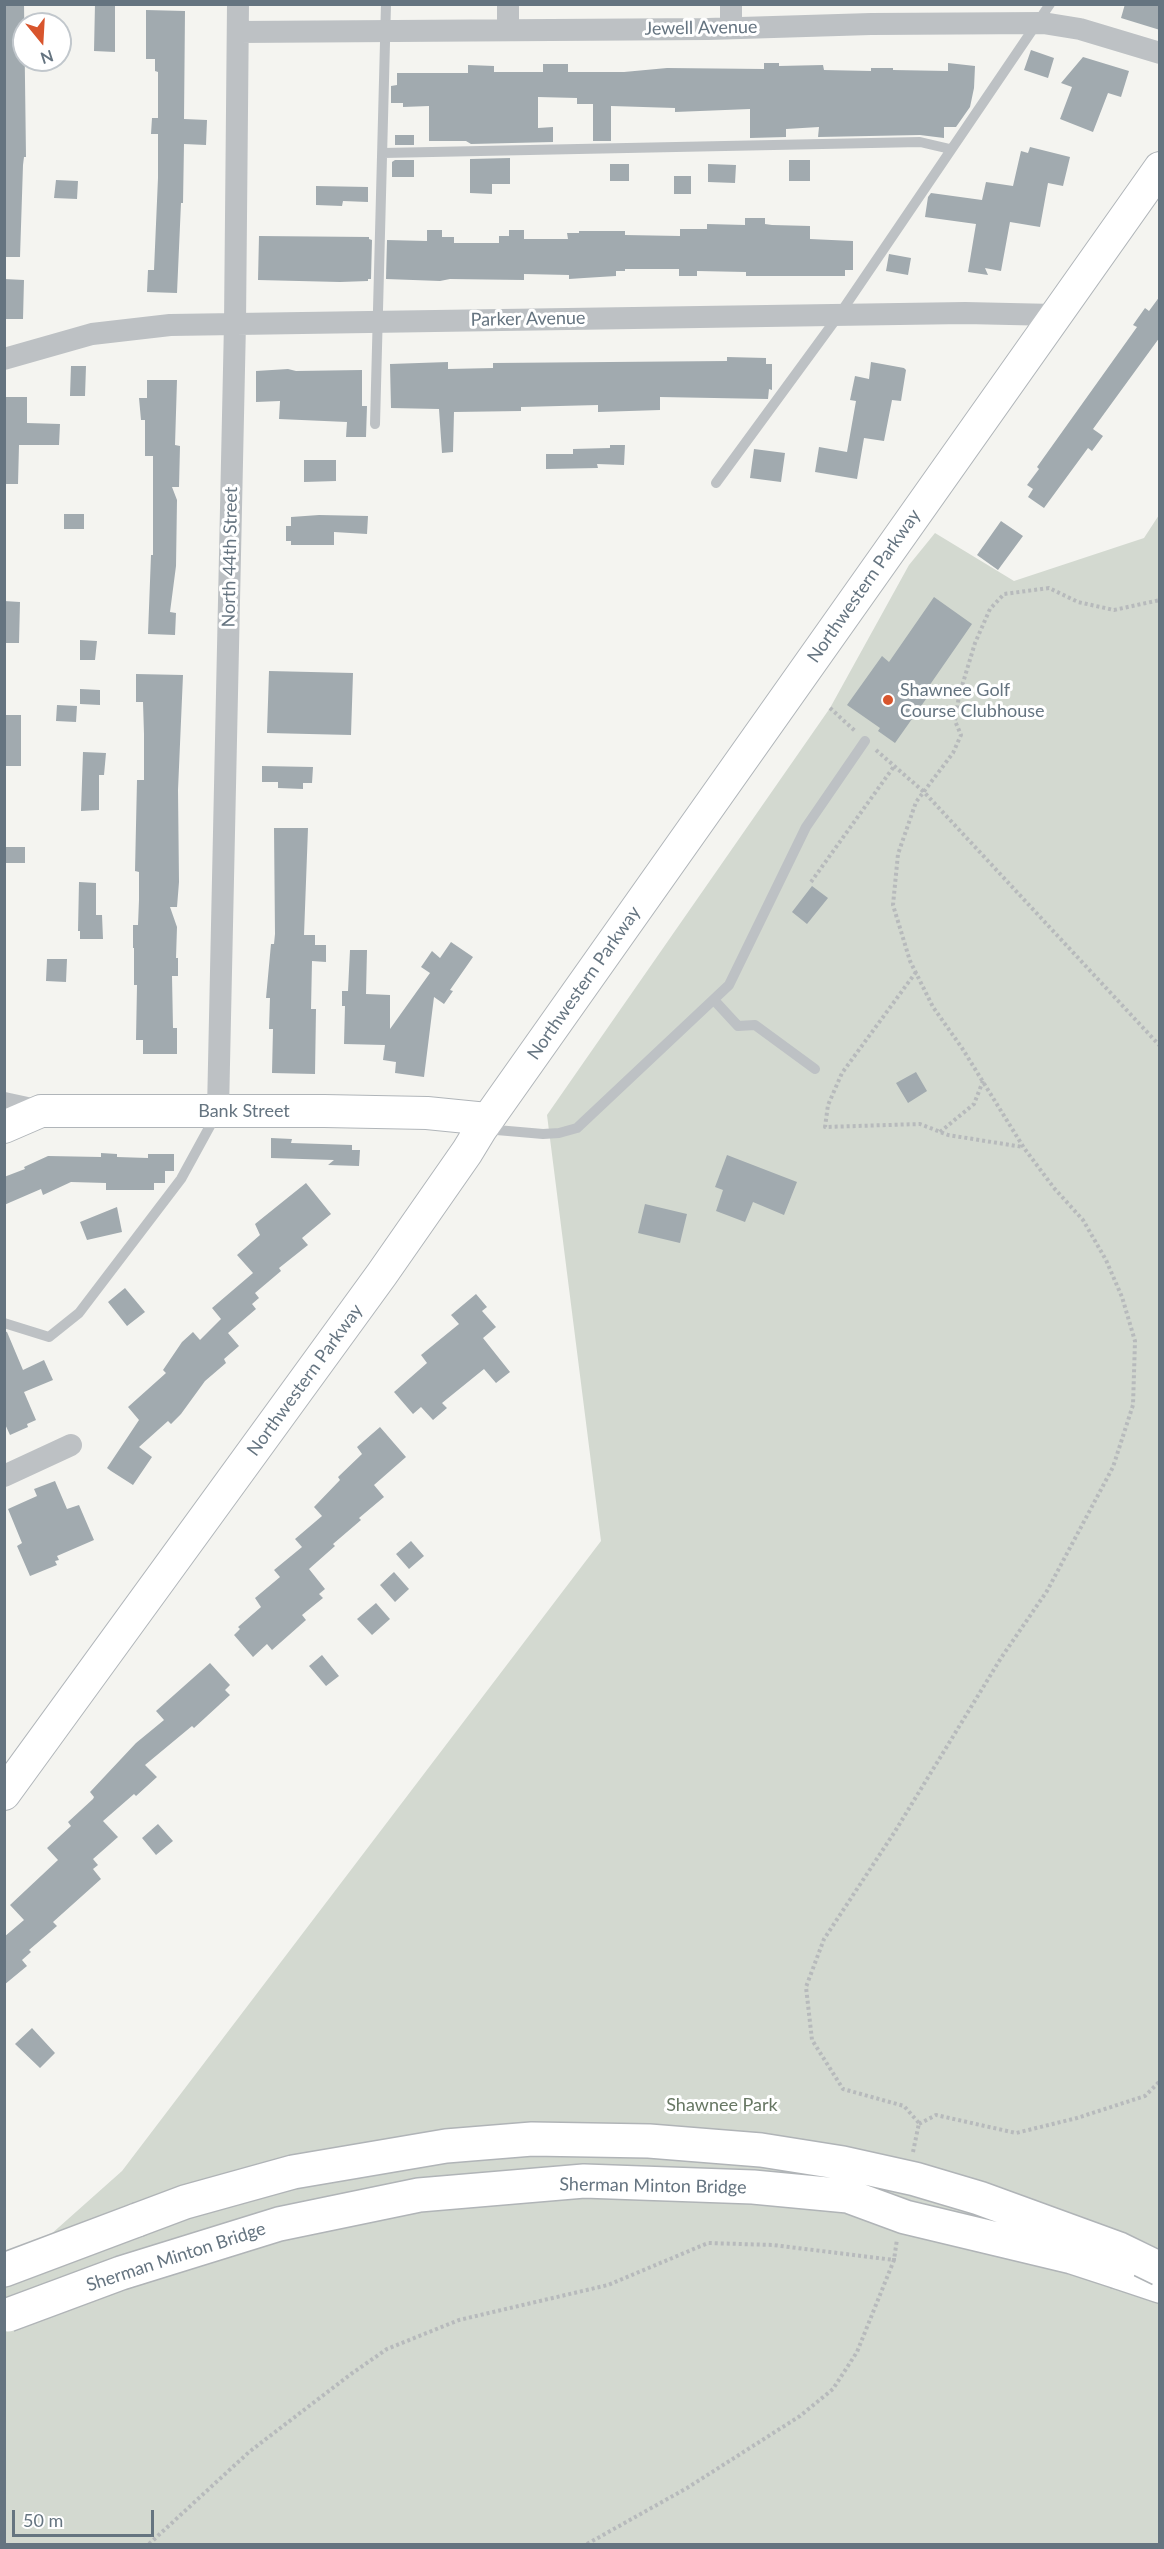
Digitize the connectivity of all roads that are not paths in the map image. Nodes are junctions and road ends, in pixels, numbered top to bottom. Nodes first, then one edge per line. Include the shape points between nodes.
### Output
1 (238, 4) edge
2 (386, 4) edge
3 (508, 4) edge
4 (731, 4) edge
5 (1050, 4) edge
6 (933, 14) edge
7 (1035, 23) junction
8 (731, 28) junction
9 (508, 29) junction
10 (386, 30) junction
11 (238, 32) junction
12 (1160, 53) edge
13 (950, 149) junction
14 (383, 153) junction
15 (1160, 168) edge
16 (839, 315) junction
17 (1055, 315) junction
18 (378, 321) junction
19 (235, 323) junction
20 (4, 359) edge
21 (375, 424) dead end
22 (716, 483) dead end
23 (865, 741) road end
24 (714, 1000) junction
25 (815, 1069) dead end
26 (4, 1103) edge
27 (218, 1110) junction
28 (41, 1111) junction
29 (484, 1124) junction
30 (4, 1127) edge
31 (4, 1323) edge
32 (71, 1445) dead end
33 (4, 1476) edge
34 (4, 1794) edge
35 (135, 2213) junction
36 (4, 2256) edge
37 (1160, 2257) edge
38 (1160, 2269) edge
39 (4, 2270) edge
40 (1160, 2286) edge
41 (6, 2316) edge

1 - 11 street, North 44th Street
2 - 10 lane
3 - 9 street
4 - 8 street
5 - 7 lane
6 - 7 street, Jewell Avenue
6 - 8 street, Jewell Avenue
7 - 12 street, Jewell Avenue via 1080,29
7 - 13 lane
8 - 9 street, Jewell Avenue
9 - 10 street, Jewell Avenue
10 - 11 street, Jewell Avenue
10 - 14 lane
11 - 19 street, North 44th Street
13 - 14 lane via 920,142
13 - 16 lane
14 - 18 lane
15 - 17 street, Northwestern Parkway
16 - 17 street, Parker Avenue
16 - 18 street, Parker Avenue
16 - 22 lane
17 - 29 street, Northwestern Parkway
18 - 19 street, Parker Avenue
18 - 21 lane
19 - 20 street, Parker Avenue via 92,334
19 - 27 street, North 44th Street
23 - 24 lane via 806,827 729,985
24 - 25 lane via 738,1026 755,1025
24 - 29 lane via 577,1128 543,1134
26 - 28 street
27 - 28 street, Bank Street
27 - 29 street, Bank Street via 428,1113
27 - 31 lane via 181,1179 79,1313 49,1337
28 - 30 street, Bank Street
29 - 34 street, Northwestern Parkway via 382,1274
32 - 33 street
35 - 36 highway
35 - 37 highway via 187,2187 288,2161 403,2140 512,2130 656,2131 804,2145 939,2175 1076,2220
35 - 38 highway, bridge via 293,2172 434,2148 532,2139 649,2141 761,2150 915,2179 1119,2249
35 - 39 highway
40 - 41 highway, Sherman Minton Bridge, bridge via 1072,2257 905,2217 848,2196 753,2187 584,2181 419,2195 279,2224 121,2273

